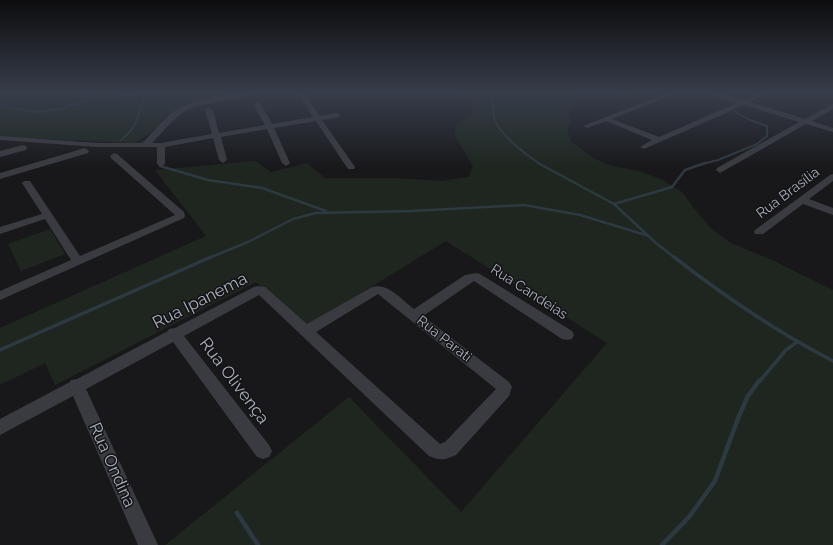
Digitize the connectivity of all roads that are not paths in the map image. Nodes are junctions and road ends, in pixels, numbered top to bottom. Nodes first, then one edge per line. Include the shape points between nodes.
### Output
1 (169, 117) edge
2 (210, 117) edge
3 (265, 117) edge
4 (322, 117) edge
5 (610, 117) edge
6 (709, 117) edge
7 (793, 117) edge
8 (811, 117) edge
9 (319, 118) junction
10 (606, 119) junction
11 (804, 121) junction
12 (587, 126) dead end
13 (270, 127) junction
14 (833, 130) edge
15 (216, 136) junction
16 (0, 138) edge
17 (659, 140) junction
18 (144, 145) junction
19 (161, 145) junction
20 (644, 147) dead end
21 (23, 148) dead end
22 (85, 151) dead end
23 (0, 154) edge
24 (114, 156) dead end
25 (222, 160) dead end
26 (286, 163) dead end
27 (161, 164) dead end
28 (351, 167) dead end
29 (720, 170) dead end
30 (0, 176) edge
31 (833, 177) edge
32 (27, 183) dead end
33 (802, 200) junction
34 (833, 212) edge
35 (48, 215) junction
36 (0, 231) edge
37 (759, 232) dead end
38 (78, 262) junction
39 (0, 296) edge
40 (414, 315) junction
41 (307, 331) junction
42 (174, 333) junction
43 (567, 335) dead end
44 (76, 385) junction
45 (0, 427) edge
46 (263, 451) dead end
47 (446, 451) joint
48 (148, 545) edge

1 - 18 street via 156,135
2 - 15 street
3 - 13 street
4 - 9 street
5 - 10 street
6 - 17 street
7 - 11 street
8 - 11 street
9 - 13 street
9 - 28 street
10 - 12 street
10 - 17 street
11 - 14 street
11 - 29 street
13 - 15 street
13 - 26 street
15 - 19 street
15 - 25 street
16 - 18 street via 97,145
17 - 20 street
18 - 19 street
19 - 27 street
21 - 23 street
22 - 30 street
24 - 38 street via 180,216
31 - 33 street, Rua Brasília
32 - 35 street
33 - 34 street
33 - 37 street, Rua Brasília
35 - 36 street
35 - 38 street
38 - 39 street
40 - 41 street, Rua Parati via 379,290
40 - 43 street, Rua Candeias via 469,278 476,277
40 - 47 street, Rua Parati via 505,389
41 - 42 street, Rua Ipanema via 258,290
41 - 47 street, Rua Ipanema via 435,450
42 - 44 street, Rua Ipanema
42 - 46 street, Rua Olivença
44 - 45 street, Rua Ipanema
44 - 48 street, Rua Ondina

